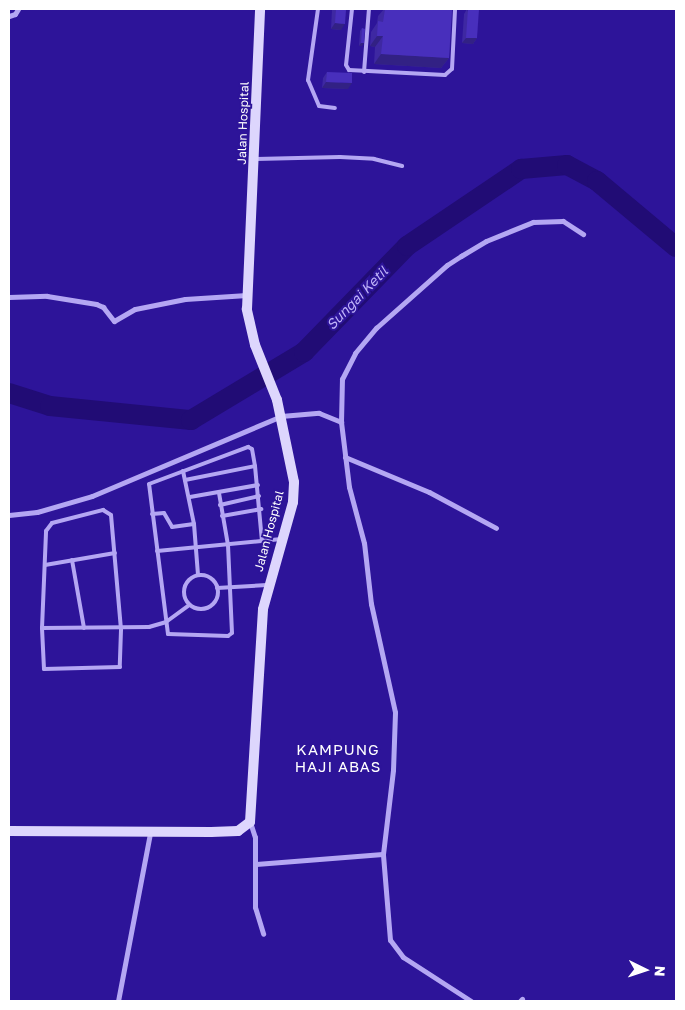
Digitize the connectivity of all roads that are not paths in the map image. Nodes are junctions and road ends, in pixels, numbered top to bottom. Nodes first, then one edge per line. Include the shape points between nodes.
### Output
1 (18, 9) edge
2 (260, 9) edge
3 (318, 9) edge
4 (352, 9) edge
5 (369, 9) edge
6 (455, 9) edge
7 (9, 16) edge
8 (364, 72) junction
9 (334, 108) dead end
10 (254, 159) junction
11 (402, 166) dead end
12 (583, 234) dead end
13 (247, 296) junction
14 (9, 297) edge
15 (281, 416) junction
16 (341, 422) junction
17 (345, 457) junction
18 (255, 466) junction
19 (182, 471) junction
20 (186, 480) junction
21 (258, 485) junction
22 (218, 493) junction
23 (260, 496) junction
24 (190, 497) junction
25 (220, 505) junction
26 (261, 509) junction
27 (152, 514) junction
28 (9, 515) edge
29 (222, 516) junction
30 (194, 524) junction
31 (496, 528) dead end
32 (282, 539) junction
33 (262, 541) junction
34 (228, 545) junction
35 (196, 547) junction
36 (156, 551) junction
37 (115, 553) junction
38 (72, 560) junction
39 (44, 565) junction
40 (198, 575) junction
41 (267, 585) junction
42 (217, 588) junction
43 (232, 588) junction
44 (189, 605) junction
45 (166, 622) junction
46 (42, 628) junction
47 (84, 628) junction
48 (121, 630) junction
49 (250, 822) junction
50 (9, 831) edge
51 (150, 833) junction
52 (383, 854) junction
53 (256, 864) junction
54 (263, 934) dead end
55 (118, 1001) edge
56 (471, 1001) edge

1 - 7 street
2 - 10 main road, Jalan Hospital
3 - 9 lane via 308,80 319,106
4 - 8 lane via 346,65 349,70
5 - 8 lane
6 - 8 lane via 449,73
10 - 11 lane via 340,157 374,159
10 - 13 main road, Jalan Hospital
12 - 16 street via 563,221 532,222 486,241 447,265 376,328 354,353 342,379
13 - 14 street via 185,299 135,309 118,320 96,304 47,296
13 - 15 main road, Jalan Hospital via 255,345
15 - 16 street via 320,413
15 - 28 street via 92,496 36,512
15 - 32 main road, Jalan Hospital via 294,482 293,502
16 - 17 street
17 - 31 street via 429,492
17 - 52 street via 394,712 393,770
18 - 19 lane via 252,449 248,447
18 - 20 lane
18 - 21 lane
19 - 20 lane
19 - 27 lane via 149,484
20 - 24 lane
21 - 22 lane
21 - 23 lane
22 - 24 lane
22 - 25 lane
23 - 25 lane
23 - 26 lane
24 - 30 lane
25 - 29 lane
26 - 29 lane
26 - 33 lane
27 - 30 lane via 164,513 172,527
27 - 36 lane
29 - 34 lane
30 - 35 lane
32 - 33 lane
32 - 41 main road, Jalan Hospital
33 - 34 lane
34 - 35 lane
34 - 43 lane
35 - 36 lane
35 - 40 lane
36 - 45 lane
37 - 38 lane
37 - 39 lane via 111,515 103,510 48,526
37 - 48 lane
38 - 39 lane
38 - 47 lane
39 - 46 lane
40 - 42 lane via 210,578
40 - 44 lane via 191,578 184,591
41 - 43 lane
41 - 49 main road, Jalan Hospital via 262,617
42 - 43 lane
42 - 44 lane via 217,596 209,607
43 - 45 lane via 234,628 228,636 172,636 167,632
44 - 45 lane
45 - 48 lane
46 - 47 lane
46 - 48 lane via 42,667 50,670 119,669
47 - 48 lane
49 - 51 main road via 245,828 231,831
49 - 53 street via 256,838
50 - 51 main road
51 - 55 street
52 - 53 street
52 - 56 street via 388,929 393,946 403,957
53 - 54 street via 255,907

